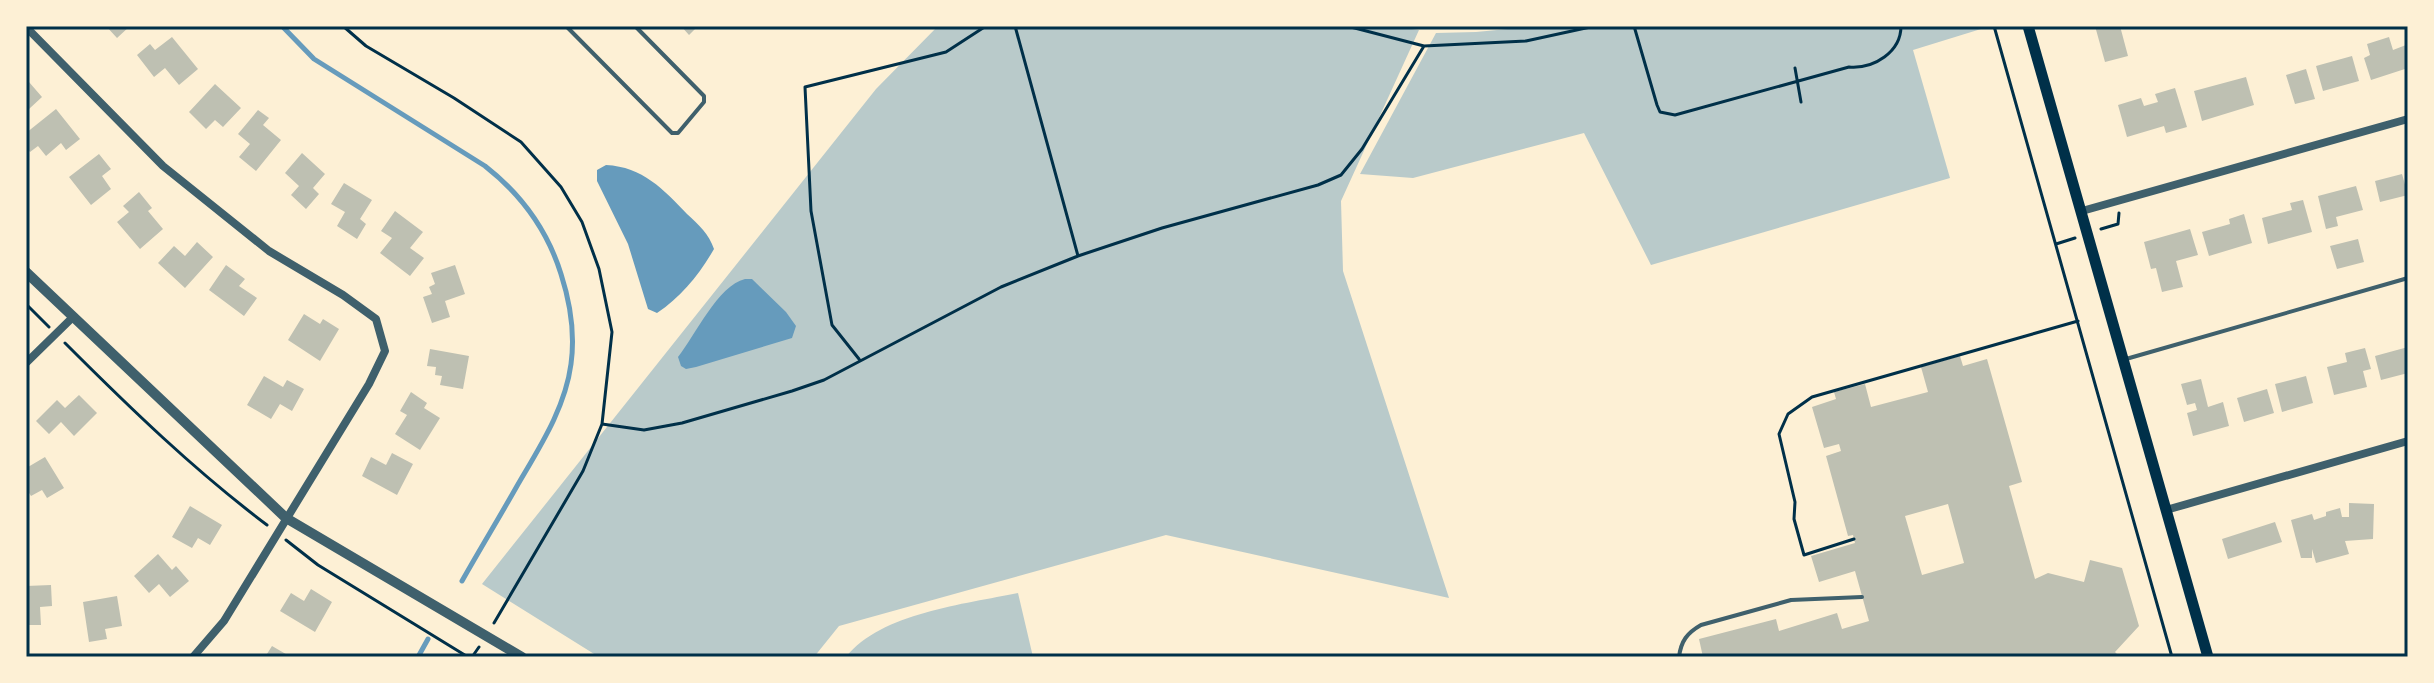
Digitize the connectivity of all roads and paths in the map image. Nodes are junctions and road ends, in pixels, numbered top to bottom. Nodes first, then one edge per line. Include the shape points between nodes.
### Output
1 (343, 26) edge
2 (566, 26) edge
3 (635, 26) edge
4 (986, 26) edge
5 (1015, 26) edge
6 (1347, 26) edge
7 (1595, 26) edge
8 (1634, 26) edge
9 (1901, 26) edge
10 (1994, 26) edge
11 (2028, 26) edge
12 (26, 27) edge
13 (1424, 46) junction
14 (1795, 68) dead end
15 (1798, 82) junction
16 (1801, 102) dead end
17 (2408, 119) edge
18 (2082, 211) junction
19 (1078, 256) junction
20 (26, 272) edge
21 (2408, 278) edge
22 (72, 318) junction
23 (2078, 321) junction
24 (2124, 359) junction
25 (860, 361) junction
26 (26, 363) edge
27 (602, 424) junction
28 (2408, 441) edge
29 (2166, 510) junction
30 (286, 518) junction
31 (1854, 539) dead end
32 (1862, 597) dead end
33 (487, 636) junction
34 (193, 657) edge
35 (472, 657) edge
36 (522, 657) edge
37 (1679, 657) edge
38 (2172, 657) edge
39 (2208, 657) edge

1 - 27 path via 366,46 521,142 561,187 582,222 599,269 612,332
2 - 3 lane via 672,133 678,133 704,96
4 - 25 path via 946,52 805,87 811,211 832,325
5 - 19 path
6 - 13 path
7 - 13 path via 1526,41
8 - 15 path via 1657,105 1666,115
9 - 15 path via 1891,54 1862,68
10 - 23 path
11 - 18 main road
12 - 30 street via 163,166 269,251 376,319 385,351
13 - 19 path via 1341,175
14 - 15 path
15 - 16 path
17 - 18 street
18 - 24 main road
19 - 25 path via 1001,287
20 - 22 street
21 - 24 lane
22 - 26 street
22 - 30 street
23 - 31 path via 1812,397 1788,414 1779,434 1804,555
23 - 38 path
24 - 29 main road
25 - 27 path via 824,380 682,423 644,430
27 - 33 path via 583,471
28 - 29 street
29 - 39 main road
30 - 33 street
30 - 34 street via 224,621
32 - 37 lane via 1791,600 1701,625 1689,632
33 - 35 path
33 - 36 street

